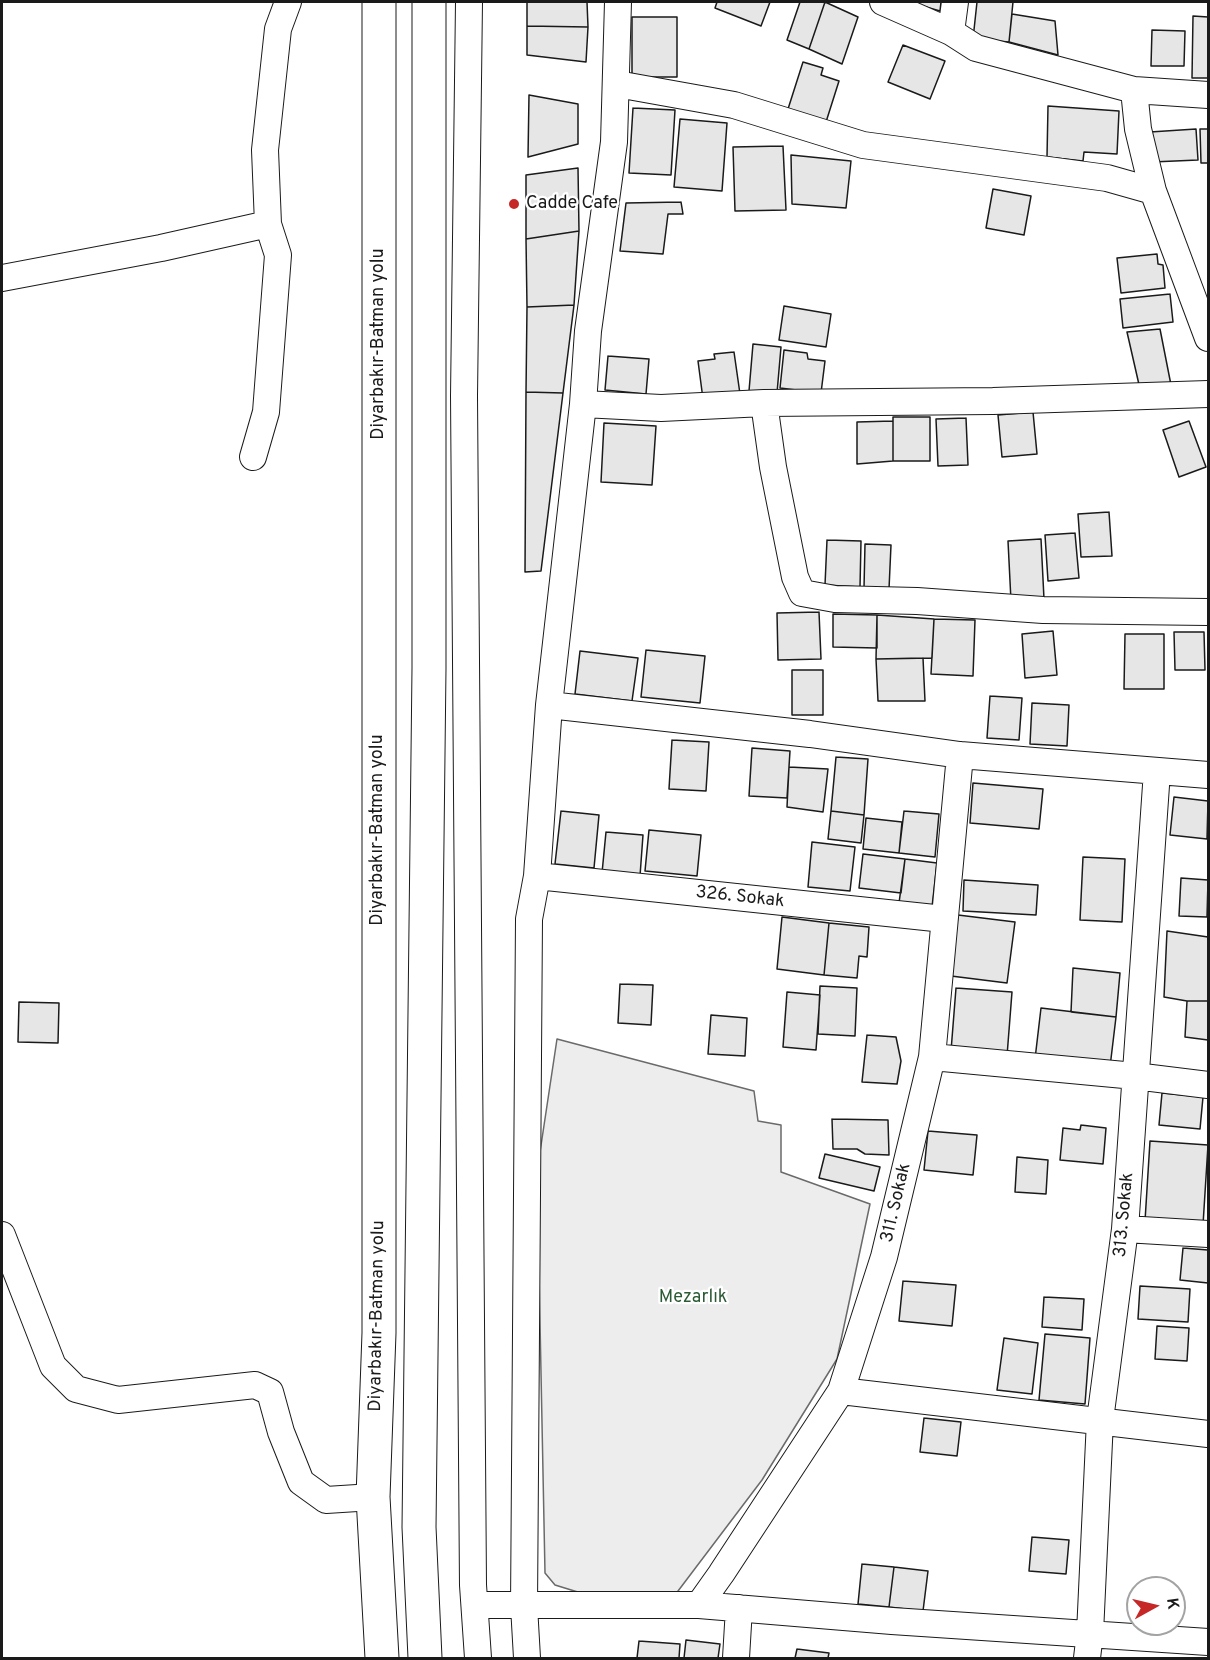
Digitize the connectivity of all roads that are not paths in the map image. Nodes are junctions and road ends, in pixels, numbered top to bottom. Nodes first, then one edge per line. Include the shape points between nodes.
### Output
1 (288, 2) edge
2 (379, 2) edge
3 (429, 2) edge
4 (469, 2) edge
5 (618, 2) edge
6 (883, 2) edge
7 (955, 2) edge
8 (951, 32) junction
9 (617, 84) junction
10 (1134, 90) junction
11 (1209, 95) edge
12 (1153, 191) junction
13 (268, 224) junction
14 (2, 278) edge
15 (1209, 338) edge
16 (1209, 394) edge
17 (765, 403) junction
18 (583, 404) junction
19 (253, 457) dead end
20 (1209, 612) edge
21 (549, 705) junction
22 (960, 755) junction
23 (1157, 771) junction
24 (1209, 775) edge
25 (537, 876) junction
26 (944, 919) junction
27 (932, 1057) junction
28 (1135, 1076) junction
29 (1209, 1085) edge
30 (1125, 1229) junction
31 (1209, 1234) edge
32 (2, 1235) edge
33 (841, 1391) junction
34 (1100, 1420) junction
35 (1209, 1434) edge
36 (373, 1497) junction
37 (475, 1605) junction
38 (699, 1605) junction
39 (524, 1606) junction
40 (739, 1608) junction
41 (1090, 1633) junction
42 (1209, 1642) edge
43 (382, 1659) edge
44 (425, 1659) edge
45 (478, 1659) edge
46 (527, 1659) edge
47 (736, 1659) edge
48 (1087, 1659) edge

1 - 13 street via 278,29 265,150
2 - 36 highway, Diyarbakır-Batman yolu via 380,1333
3 - 44 highway via 429,668 419,1527
4 - 37 street via 464,396
5 - 9 street
6 - 8 street
7 - 8 street
8 - 10 street via 976,48
9 - 12 street via 734,105 863,145 1107,178
9 - 18 street via 614,142 588,331
10 - 11 street
10 - 12 street via 1137,129
12 - 15 street
13 - 14 street
13 - 19 street via 278,255 266,412
16 - 17 street
17 - 18 street via 661,408
17 - 20 street via 773,467 795,577 802,592 835,599 1044,610
18 - 21 street
21 - 22 street
21 - 25 street
22 - 23 street
22 - 26 street, 311. Sokak
23 - 24 street
23 - 28 street, 313. Sokak
25 - 26 street, 326. Sokak
25 - 39 street via 529,919
26 - 27 street, 311. Sokak
27 - 28 street
27 - 33 street, 311. Sokak via 884,1257
28 - 29 street
28 - 30 street, 313. Sokak
30 - 31 street
30 - 34 street, 313. Sokak
32 - 36 street via 53,1366 76,1389 118,1400 255,1385 270,1392 281,1432 302,1482 326,1500
33 - 34 street
33 - 38 street, 311. Sokak
34 - 35 street
34 - 41 street, 313. Sokak
36 - 43 highway, Diyarbakır-Batman yolu
37 - 39 street
37 - 45 street
38 - 39 street
38 - 40 street
39 - 46 street
40 - 41 street
40 - 47 street
41 - 42 street
41 - 48 street, 313. Sokak

